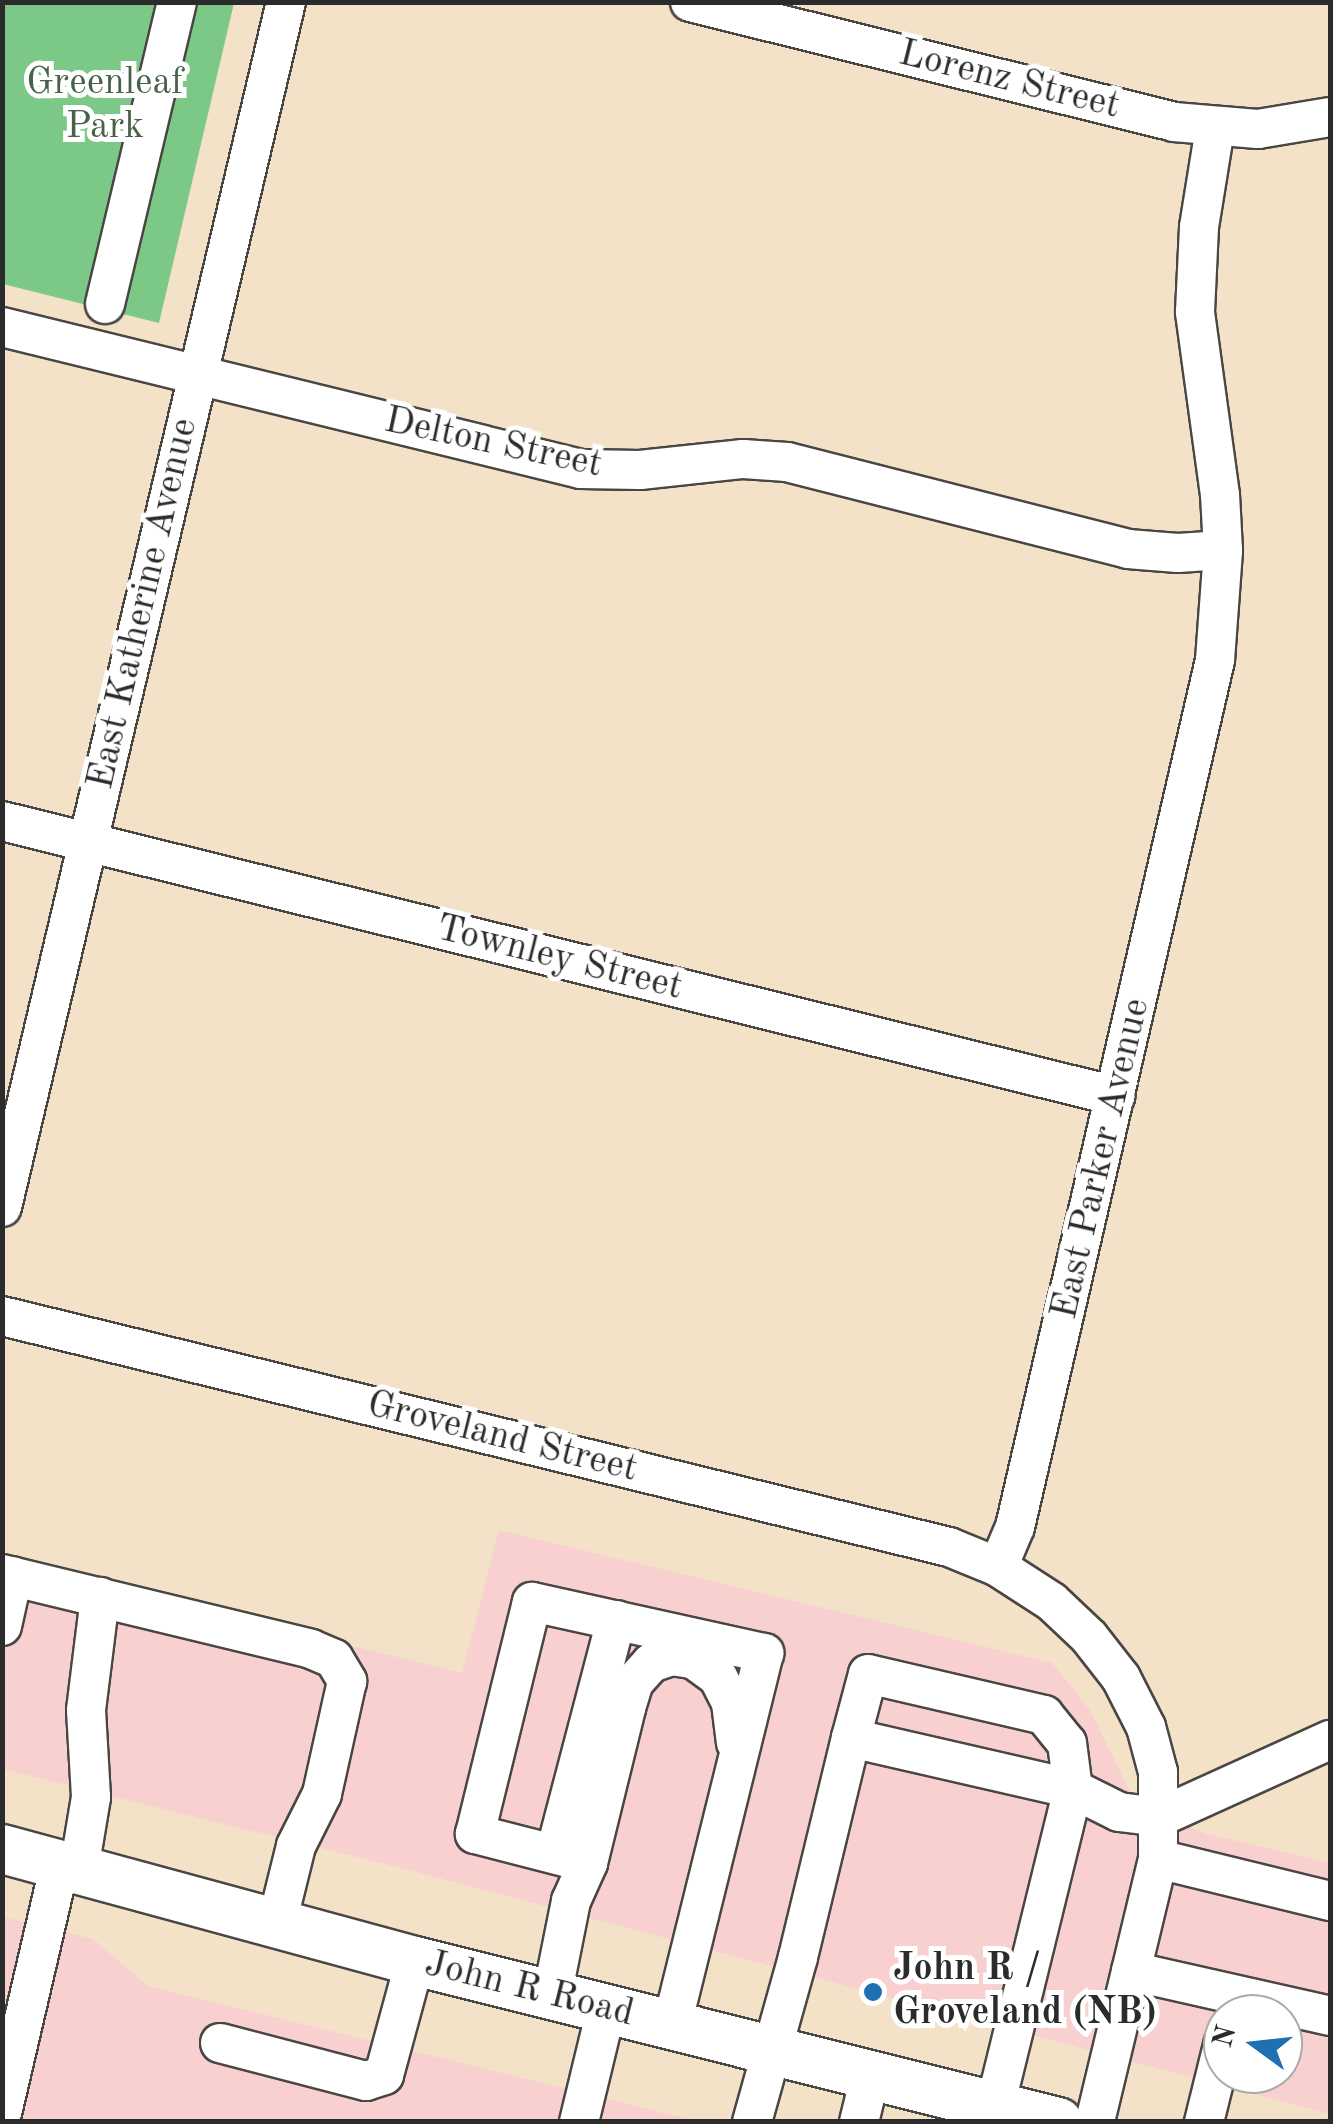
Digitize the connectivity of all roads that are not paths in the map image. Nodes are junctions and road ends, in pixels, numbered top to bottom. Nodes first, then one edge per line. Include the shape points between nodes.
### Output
1 (176, 2) edge
2 (286, 2) edge
3 (690, 2) edge
4 (1330, 117) edge
5 (1215, 128) junction
6 (105, 304) dead end
7 (2, 327) edge
8 (198, 374) junction
9 (1223, 550) junction
10 (2, 822) edge
11 (89, 842) junction
12 (1116, 1096) junction
13 (2, 1206) edge
14 (2, 1316) edge
15 (998, 1567) junction
16 (8, 1575) edge
17 (100, 1597) junction
18 (616, 1620) junction
19 (2, 1626) edge
20 (852, 1738) junction
21 (1330, 1740) edge
22 (732, 1785) junction
23 (1073, 1789) junction
24 (1160, 1817) junction
25 (2, 1850) edge
26 (572, 1858) junction
27 (1158, 1858) junction
28 (70, 1866) junction
29 (1330, 1900) edge
30 (277, 1924) junction
31 (415, 1961) junction
32 (1131, 1972) junction
33 (1203, 1995) edge
34 (552, 1996) junction
35 (606, 2010) junction
36 (1303, 2013) edge
37 (1330, 2016) edge
38 (672, 2025) junction
39 (220, 2043) dead end
40 (770, 2049) junction
41 (872, 2074) junction
42 (1211, 2094) edge
43 (2, 2113) edge
44 (1030, 2116) edge
45 (579, 2122) edge
46 (752, 2122) edge
47 (859, 2122) edge
48 (1095, 2122) edge
49 (1204, 2122) edge

1 - 6 street
2 - 8 street, East Katherine Avenue
3 - 5 street, Lorenz Street
4 - 5 street, Lorenz Street
5 - 9 street, East Parker Avenue via 1199,227 1195,312
7 - 8 street, Delton Street
8 - 9 street, Delton Street via 581,469 787,462 1128,549
8 - 11 street, East Katherine Avenue
9 - 12 street, East Parker Avenue via 1205,715
10 - 11 street, Townley Street
11 - 12 street, Townley Street
11 - 13 street, East Katherine Avenue
12 - 15 street, East Parker Avenue via 1016,1527
14 - 15 street, Groveland Street via 949,1547
15 - 24 street via 1052,1602 1121,1678 1146,1727
16 - 17 street
16 - 19 street
17 - 28 street via 86,1710 91,1797
17 - 30 street via 311,1648 334,1659 346,1681 322,1794 296,1846
18 - 22 street via 764,1652
18 - 26 street
18 - 26 street via 532,1602 475,1834
20 - 23 street
20 - 23 street via 868,1674 1044,1715 1068,1744
20 - 40 street
21 - 24 street
22 - 26 street via 736,1736 718,1677 693,1659 651,1663 634,1682
22 - 38 street
23 - 24 street via 1119,1812
23 - 44 street
24 - 27 street
25 - 28 main road, John R Road
26 - 34 street via 571,1901
27 - 29 street
27 - 32 street
28 - 30 main road, John R Road
28 - 43 street
30 - 31 main road, John R Road
31 - 34 main road, John R Road
31 - 39 street via 384,2075 366,2081
32 - 33 street
32 - 48 street
34 - 35 main road, John R Road
35 - 38 main road, John R Road
35 - 45 street
36 - 37 street
38 - 40 main road, John R Road
40 - 41 main road, John R Road
40 - 46 street
41 - 44 main road, John R Road
41 - 47 street
42 - 49 street

